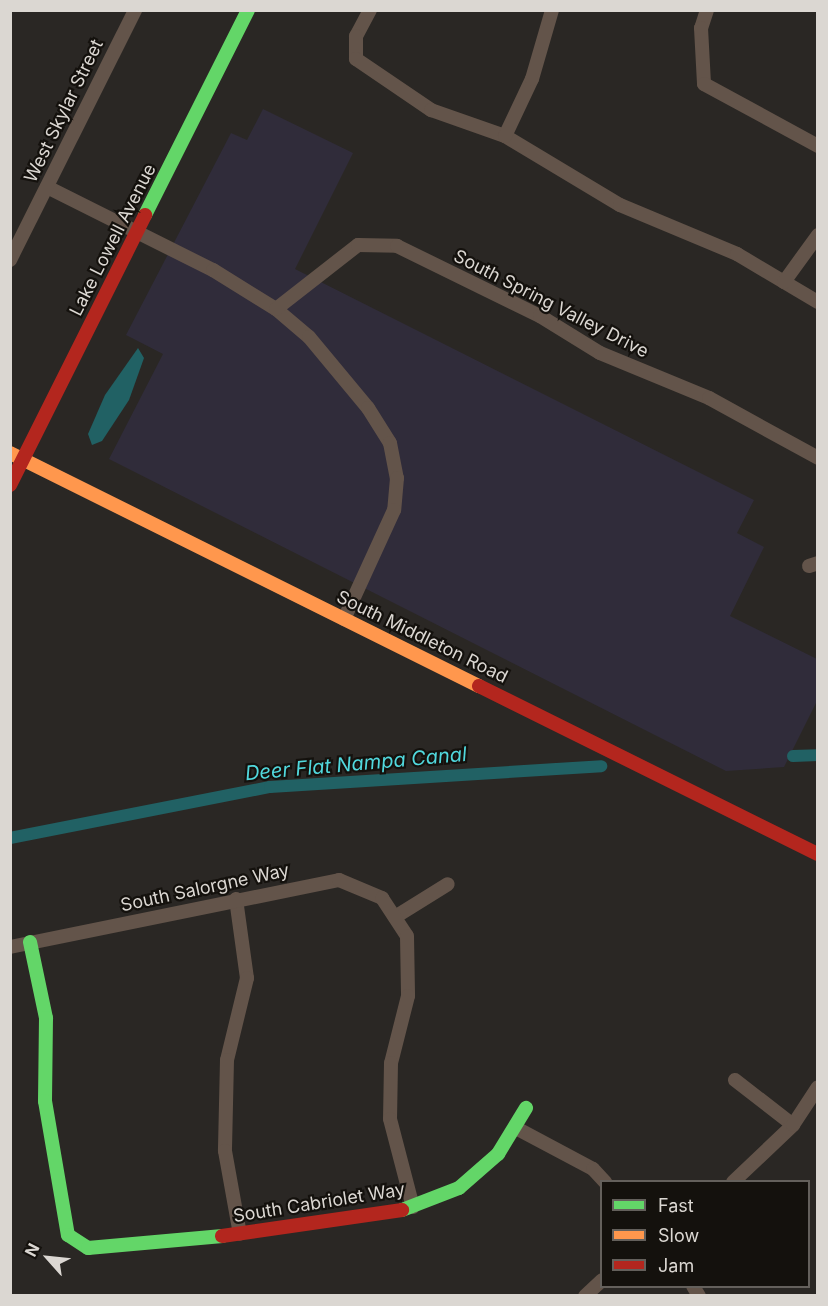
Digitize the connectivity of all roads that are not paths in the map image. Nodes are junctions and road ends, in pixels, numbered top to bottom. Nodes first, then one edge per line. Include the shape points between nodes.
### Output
1 (135, 10) edge
2 (248, 10) edge
3 (370, 10) edge
4 (552, 10) edge
5 (707, 10) edge
6 (505, 136) junction
7 (818, 146) edge
8 (47, 187) junction
9 (137, 232) junction
10 (818, 235) edge
11 (10, 260) edge
12 (784, 282) junction
13 (818, 302) edge
14 (276, 309) junction
15 (17, 456) edge
16 (818, 458) edge
17 (10, 485) edge
18 (344, 619) junction
19 (818, 854) edge
20 (448, 884) dead end
21 (236, 899) junction
22 (395, 917) junction
23 (30, 942) junction
24 (10, 947) edge
25 (735, 1080) dead end
26 (818, 1088) edge
27 (526, 1108) dead end
28 (793, 1125) junction
29 (516, 1128) junction
30 (603, 1180) edge
31 (735, 1180) edge
32 (413, 1207) junction
33 (240, 1234) junction
34 (600, 1282) edge
35 (585, 1296) edge

1 - 8 street, West Skylar Street
2 - 9 main road, Lake Lowell Avenue
3 - 6 street via 356,36 356,59 431,110
4 - 6 street via 532,79
5 - 7 street via 701,28 704,84
6 - 12 street via 620,205 737,254
8 - 9 street
8 - 11 street, West Skylar Street
9 - 14 street
9 - 15 main road, Lake Lowell Avenue
10 - 12 street
12 - 13 street
14 - 16 street, South Spring Valley Drive via 358,245 397,246 540,316 600,353 709,399
14 - 18 street via 343,375 390,443 397,478 394,510
15 - 17 main road, Lake Lowell Avenue
15 - 18 main road, South Middleton Road
18 - 19 main road, South Middleton Road
20 - 22 street
21 - 22 street, South Salorgne Way via 339,880 382,898
21 - 23 street, South Salorgne Way
21 - 33 street via 247,978 227,1060 225,1151
22 - 32 street, South Salorgne Way via 407,936 408,996 391,1063 390,1119
23 - 24 street, South Salorgne Way
23 - 33 main road, South Cabriolet Way via 46,1018 45,1101 68,1235 76,1245 88,1248
25 - 28 street
26 - 28 street
27 - 29 main road, South Cabriolet Way
28 - 31 street
29 - 30 street via 593,1169
29 - 32 main road, South Cabriolet Way via 498,1154 459,1188
32 - 33 main road, South Cabriolet Way
34 - 35 street

